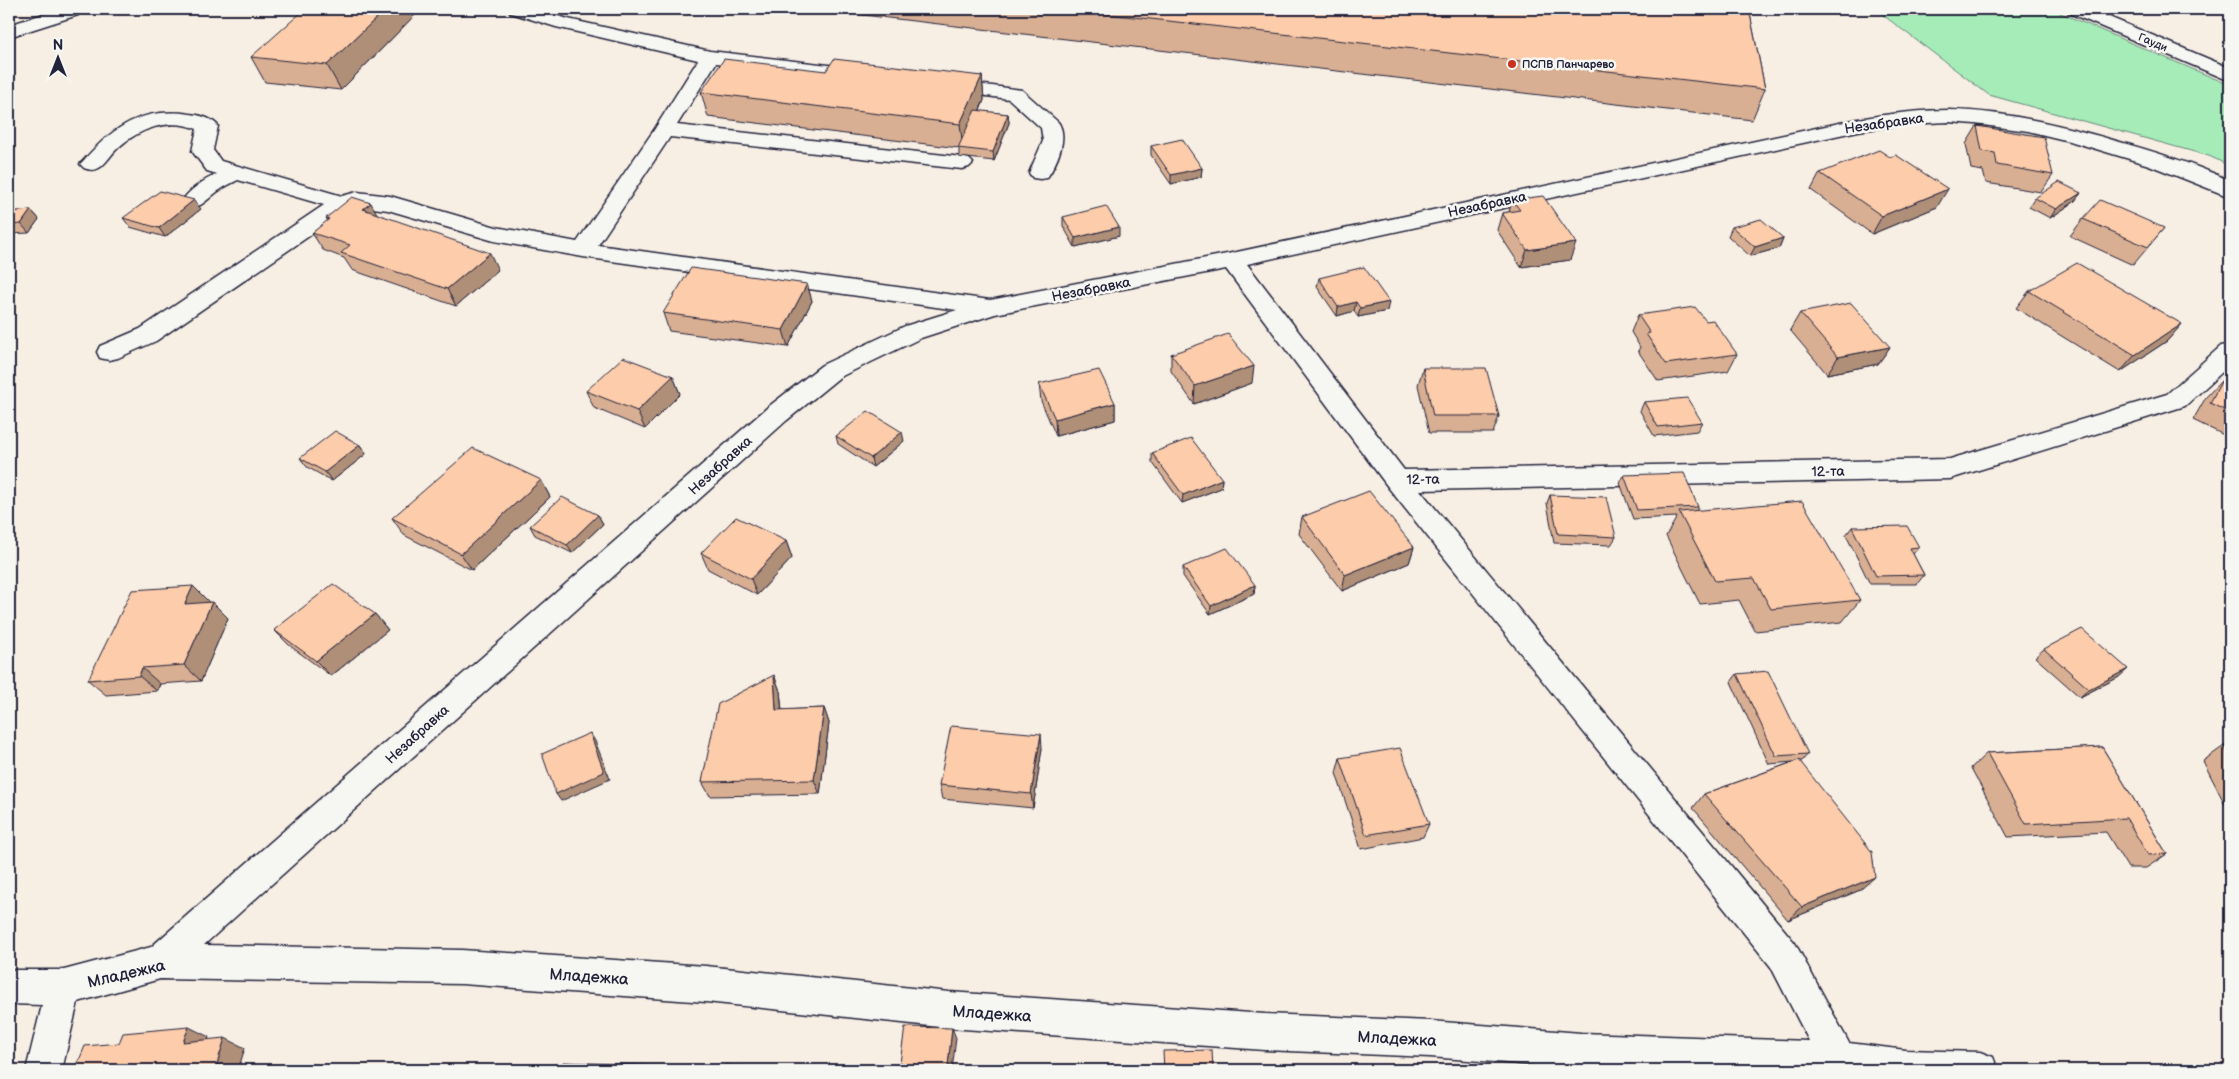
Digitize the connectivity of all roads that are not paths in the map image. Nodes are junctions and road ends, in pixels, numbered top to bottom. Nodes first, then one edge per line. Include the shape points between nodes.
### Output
1 (517, 9) edge
2 (2075, 9) edge
3 (71, 10) dead end
4 (9, 31) edge
5 (710, 57) junction
6 (2230, 75) edge
7 (878, 77) edge
8 (927, 83) edge
9 (664, 130) junction
10 (962, 163) dead end
11 (91, 164) dead end
12 (237, 172) junction
13 (1040, 173) dead end
14 (2230, 190) edge
15 (192, 202) edge
16 (342, 203) junction
17 (584, 250) junction
18 (1232, 260) junction
19 (992, 307) junction
20 (109, 352) dead end
21 (2230, 352) edge
22 (1397, 480) junction
23 (160, 962) junction
24 (9, 987) edge
25 (64, 988) junction
26 (1838, 1060) junction
27 (1583, 1061) edge
28 (1907, 1069) edge
29 (44, 1070) edge
30 (1980, 1070) edge

1 - 5 street
2 - 6 street, Гауди
3 - 4 street
5 - 7 street
5 - 9 street
8 - 13 street via 1015,94 1051,126 1053,141
9 - 10 street
9 - 17 street
11 - 12 street via 120,134 141,124 159,118 196,120 208,126 202,151 214,166
12 - 15 street via 212,185
12 - 16 street
14 - 18 street, Незабравка via 2213,180 2151,158 2036,126 1985,118 1923,116 1858,125
16 - 17 street via 357,199 390,203 494,234
16 - 20 street via 148,335
17 - 19 street
18 - 19 street, Незабравка
18 - 22 street
19 - 23 street, Незабравка via 913,332 831,371 777,414
21 - 22 street, 12-та via 2176,400 1950,469
22 - 26 street via 1784,955
23 - 25 street, Младежка
23 - 27 street, Младежка via 462,967 706,984 950,1010 1265,1032 1430,1039
24 - 25 street, Младежка
25 - 29 street
26 - 27 street, Младежка
26 - 28 street, Младежка
28 - 30 street, Младежка

